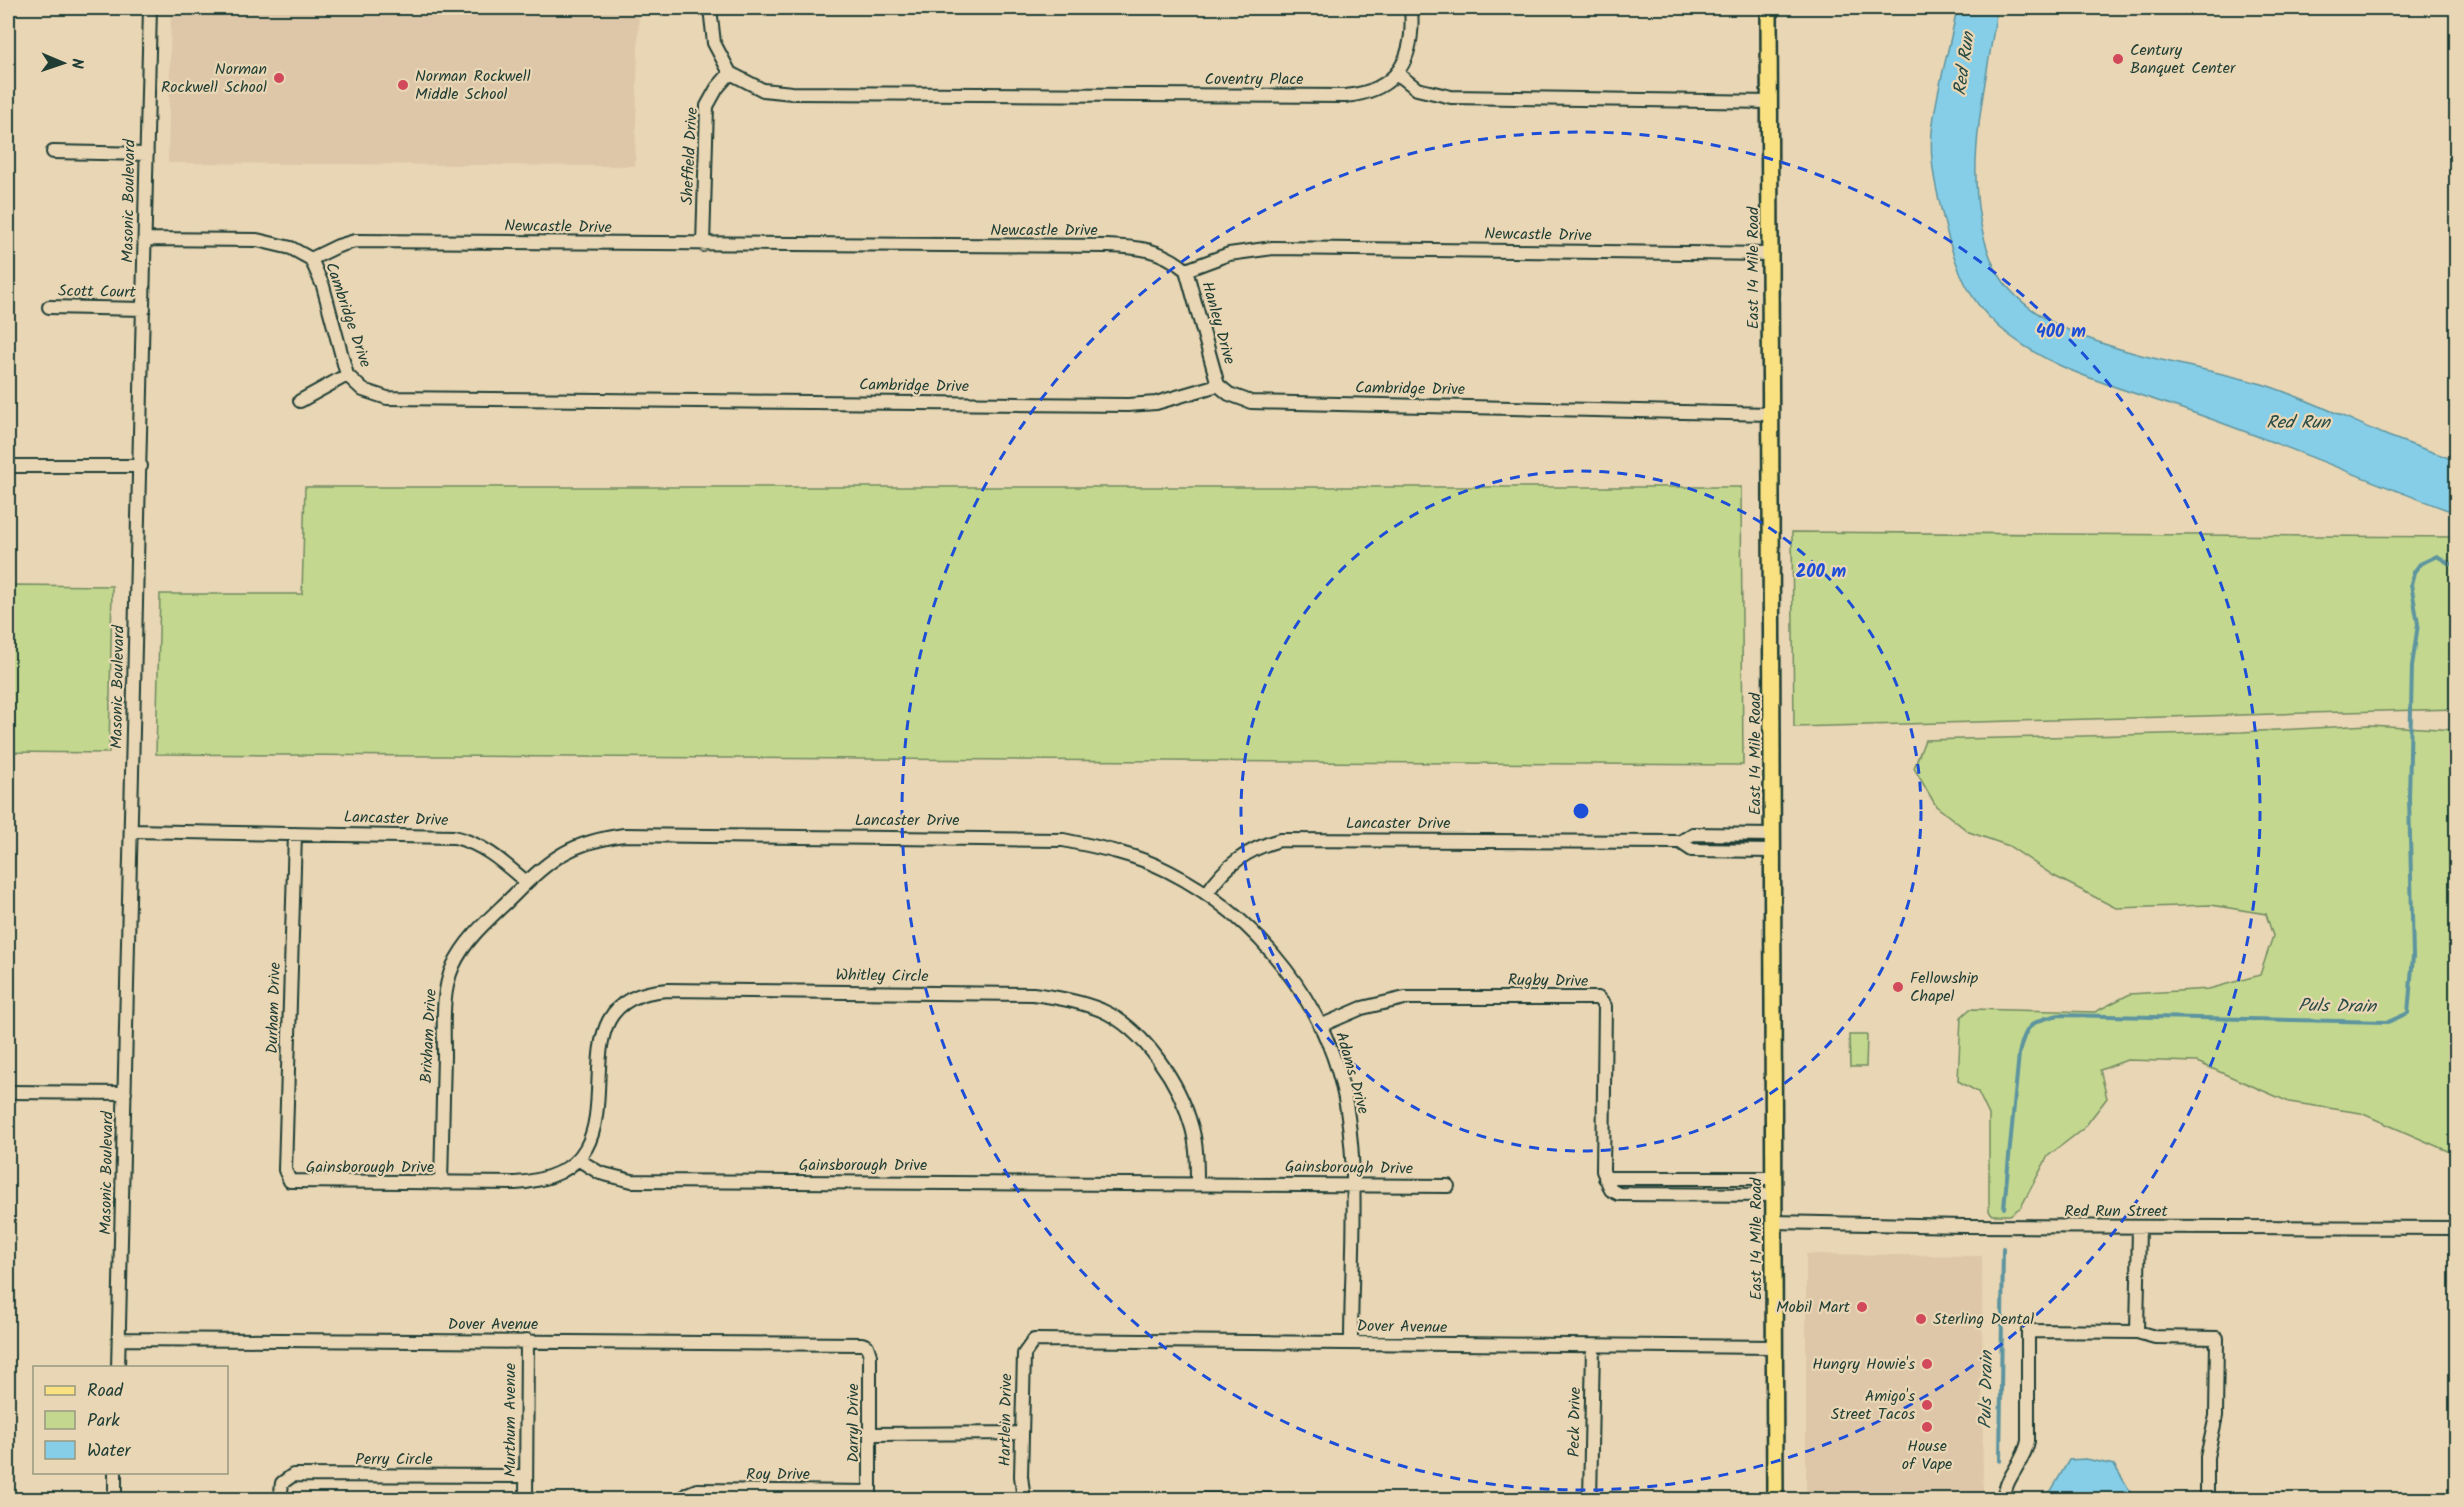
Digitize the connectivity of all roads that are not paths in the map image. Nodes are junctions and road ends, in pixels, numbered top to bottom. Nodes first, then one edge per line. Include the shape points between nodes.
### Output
1 (150, 8) edge
2 (710, 8) edge
3 (1411, 8) edge
4 (1769, 8) edge
5 (730, 74) junction
6 (1398, 74) junction
7 (1770, 102) junction
8 (53, 152) dead end
9 (147, 154) junction
10 (145, 239) junction
11 (703, 245) junction
12 (1771, 254) junction
13 (311, 259) junction
14 (1186, 270) junction
15 (49, 307) dead end
16 (144, 309) junction
17 (347, 375) junction
18 (1218, 385) junction
19 (300, 400) dead end
20 (1772, 414) junction
21 (8, 466) edge
22 (141, 466) junction
23 (131, 831) junction
24 (295, 834) junction
25 (1773, 835) junction
26 (1680, 842) junction
27 (1773, 851) junction
28 (526, 882) junction
29 (1207, 893) junction
30 (1320, 1026) junction
31 (8, 1092) edge
32 (125, 1093) junction
33 (579, 1160) junction
34 (1605, 1178) junction
35 (1774, 1178) junction
36 (290, 1181) joint
37 (1197, 1183) junction
38 (441, 1184) junction
39 (1352, 1185) junction
40 (1448, 1186) dead end
41 (1774, 1195) junction
42 (1774, 1222) junction
43 (2139, 1227) junction
44 (2457, 1228) edge
45 (2137, 1332) junction
46 (119, 1339) junction
47 (527, 1340) junction
48 (1029, 1343) joint
49 (1351, 1343) junction
50 (867, 1346) joint
51 (1593, 1346) junction
52 (1775, 1347) junction
53 (118, 1366) edge
54 (1022, 1433) junction
55 (870, 1434) junction
56 (116, 1474) edge
57 (526, 1476) junction
58 (870, 1496) edge
59 (686, 1497) edge
60 (115, 1500) edge
61 (280, 1500) edge
62 (526, 1500) edge
63 (1024, 1500) edge
64 (1146, 1500) edge
65 (1318, 1500) edge
66 (1590, 1500) edge
67 (1775, 1500) edge
68 (2003, 1500) edge
69 (2207, 1500) edge

1 - 9 street, Masonic Boulevard
2 - 5 street via 714,43
3 - 6 street via 1409,50
4 - 7 main road, East 14 Mile Road
5 - 6 street, Coventry Place via 763,90 792,93 1333,96 1367,93
5 - 11 street, Sheffield Drive via 707,106
6 - 7 street via 1417,89 1451,97
7 - 12 main road, East 14 Mile Road
8 - 9 street
9 - 10 street, Masonic Boulevard
10 - 13 street, Cambridge Drive via 257,240 291,248
10 - 16 street, Masonic Boulevard
11 - 13 street, Newcastle Drive via 355,242
11 - 14 street, Newcastle Drive via 1140,247 1166,256
12 - 14 street, Newcastle Drive via 1273,248 1229,254
12 - 20 main road, East 14 Mile Road
13 - 17 street, Cambridge Drive
14 - 18 street, Hanley Drive
15 - 16 street, Scott Court
16 - 22 street, Masonic Boulevard
17 - 18 street, Cambridge Drive via 363,390 378,396 411,398 1128,405 1156,403
17 - 19 street
18 - 20 street, Cambridge Drive via 1251,402
20 - 25 main road, East 14 Mile Road
21 - 22 street
22 - 23 street, Masonic Boulevard
23 - 24 street, Lancaster Drive
23 - 32 street, Masonic Boulevard
24 - 28 street, Lancaster Drive via 454,837 485,849
24 - 36 street, Durham Drive via 285,1170
25 - 26 street, Lancaster Drive via 1693,834
25 - 27 main road, East 14 Mile Road
26 - 27 street, Lancaster Drive via 1692,850
26 - 29 street, Lancaster Drive via 1280,840 1263,844 1234,860
27 - 35 main road, East 14 Mile Road
28 - 29 street, Lancaster Drive via 572,847 624,834 1025,838 1063,840 1118,853 1167,870
28 - 38 street, Brixham Drive via 475,934 452,967 444,1021
29 - 30 street, Adams Drive via 1269,950 1305,998
30 - 34 street, Rugby Drive via 1368,1006 1416,997 1598,998 1605,1006
30 - 39 street, Adams Drive via 1347,1108
31 - 32 street
32 - 46 street, Masonic Boulevard
33 - 37 street, Gainsborough Drive via 600,1173 632,1180
33 - 37 street, Whitley Circle via 591,1139 597,1116 603,1032 615,1012 633,997 668,990 1033,994 1103,1011 1157,1057 1180,1095 1192,1128
33 - 38 street, Gainsborough Drive via 565,1171 534,1182
34 - 35 street
34 - 41 street via 1611,1190 1619,1194
35 - 41 main road, East 14 Mile Road
36 - 38 street, Gainsborough Drive
37 - 39 street, Gainsborough Drive
39 - 40 street, Gainsborough Drive
39 - 49 street, Adams Drive
41 - 42 main road, East 14 Mile Road
42 - 43 street, Red Run Street
42 - 52 main road, East 14 Mile Road
43 - 44 street, Red Run Street
43 - 45 street
45 - 68 street via 2028,1331 2028,1441 2026,1452 2008,1479
45 - 69 street via 2155,1337 2217,1338 2216,1416 2207,1457
46 - 47 street, Dover Avenue
46 - 53 street, Masonic Boulevard
47 - 50 street, Dover Avenue
47 - 57 street, Murthum Avenue
48 - 49 street, Dover Avenue via 1040,1339
48 - 54 street, Hartlein Drive via 1024,1354
49 - 51 street, Dover Avenue
50 - 55 street, Darryl Drive
51 - 52 street, Dover Avenue
51 - 66 street, Peck Drive
52 - 67 main road, East 14 Mile Road
54 - 55 street
54 - 63 street, Hartlein Drive
55 - 58 street, Darryl Drive
56 - 60 street
57 - 61 street, Perry Circle via 293,1475 282,1483
57 - 62 street, Murthum Avenue
58 - 59 street, Roy Drive via 697,1490
64 - 65 street

